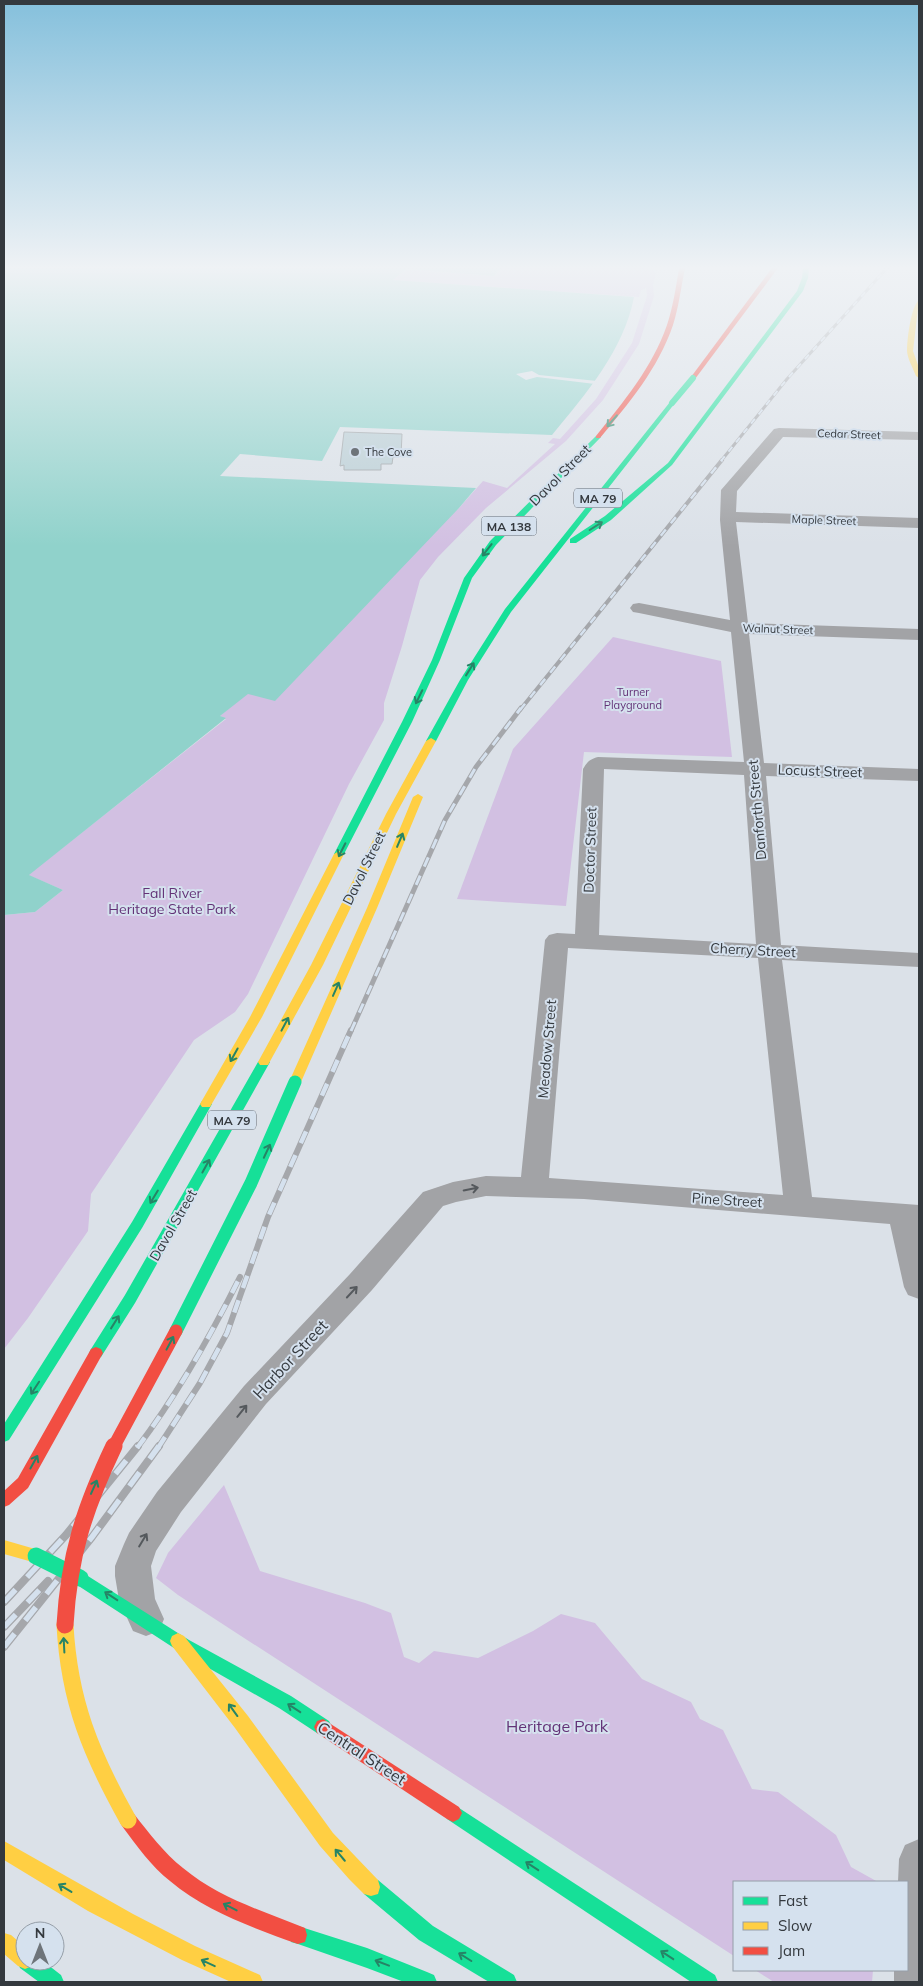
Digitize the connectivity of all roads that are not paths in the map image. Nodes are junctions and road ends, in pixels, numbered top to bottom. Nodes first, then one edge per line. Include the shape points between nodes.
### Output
1 (656, 361) edge
2 (706, 361) edge
3 (744, 361) edge
4 (913, 361) edge
5 (919, 376) edge
6 (663, 394) dead end
7 (690, 397) dead end
8 (779, 432) joint
9 (919, 436) edge
10 (728, 518) junction
11 (919, 523) edge
12 (554, 552) junction
13 (639, 608) dead end
14 (740, 628) junction
15 (919, 634) edge
16 (437, 726) junction
17 (600, 762) joint
18 (754, 768) junction
19 (428, 769) dead end
20 (919, 775) edge
21 (422, 786) dead end
22 (365, 807) joint
23 (587, 941) junction
24 (769, 951) junction
25 (919, 960) edge
26 (534, 1188) junction
27 (799, 1206) junction
28 (911, 1215) edge
29 (919, 1287) edge
30 (4, 1436) edge
31 (4, 1500) edge
32 (4, 1547) edge
33 (146, 1620) junction
34 (178, 1641) junction
35 (4, 1850) edge
36 (919, 1873) edge
37 (4, 1942) edge
38 (15, 1951) edge
39 (40, 1971) edge
40 (54, 1982) edge
41 (253, 1982) edge
42 (427, 1982) edge
43 (507, 1982) edge
44 (708, 1982) edge
45 (915, 1982) edge

1 -> 22 main road, Davol Street / MA 138 via 641,391 503,532 475,566 430,675
2 - 12 main road, Davol Street / MA 79, bridge
12 -> 3 main road via 608,518 670,464 712,400
4 - 5 main road
6 - 7 main road
8 - 9 street, Cedar Street
8 - 10 street, Danforth Street via 729,490
10 - 11 street, Maple Street
10 - 14 street, Danforth Street
16 -> 12 main road, Davol Street via 508,611
13 - 14 street, Walnut Street
14 - 15 street, Walnut Street
14 - 18 street, Danforth Street
16 - 19 main road
31 -> 16 main road, Davol Street / MA 79 via 23,1483 222,1138 317,965
17 - 18 street, Locust Street
17 - 23 street, Doctor Street via 593,769
18 - 20 street, Locust Street
18 - 24 street, Danforth Street
42 -> 21 main road, bridge via 247,1915 184,1881 154,1852 106,1787 90,1752 70,1688 63,1624 70,1559 98,1477 224,1241 272,1140
22 -> 30 main road, Davol Street / MA 79 via 256,1017 158,1189
23 - 24 street, Cherry Street
23 - 26 street, Meadow Street via 557,940
24 - 25 street, Cherry Street
24 - 27 street, Danforth Street
26 - 27 street, Pine Street
33 -> 26 street, Harbor Street via 137,1600 133,1576 140,1544 169,1502 255,1395 433,1200 453,1192 486,1186
27 - 28 street, Pine Street
28 - 29 street
33 -> 32 main road, Central Street, bridge via 80,1578 36,1556
33 - 34 main road, Central Street
43 -> 34 main road via 426,1933 357,1875 303,1809 228,1702
44 -> 34 main road, Central Street via 285,1702
41 -> 35 main road via 210,1965 106,1912
36 - 45 street
37 - 38 main road
39 - 40 main road

